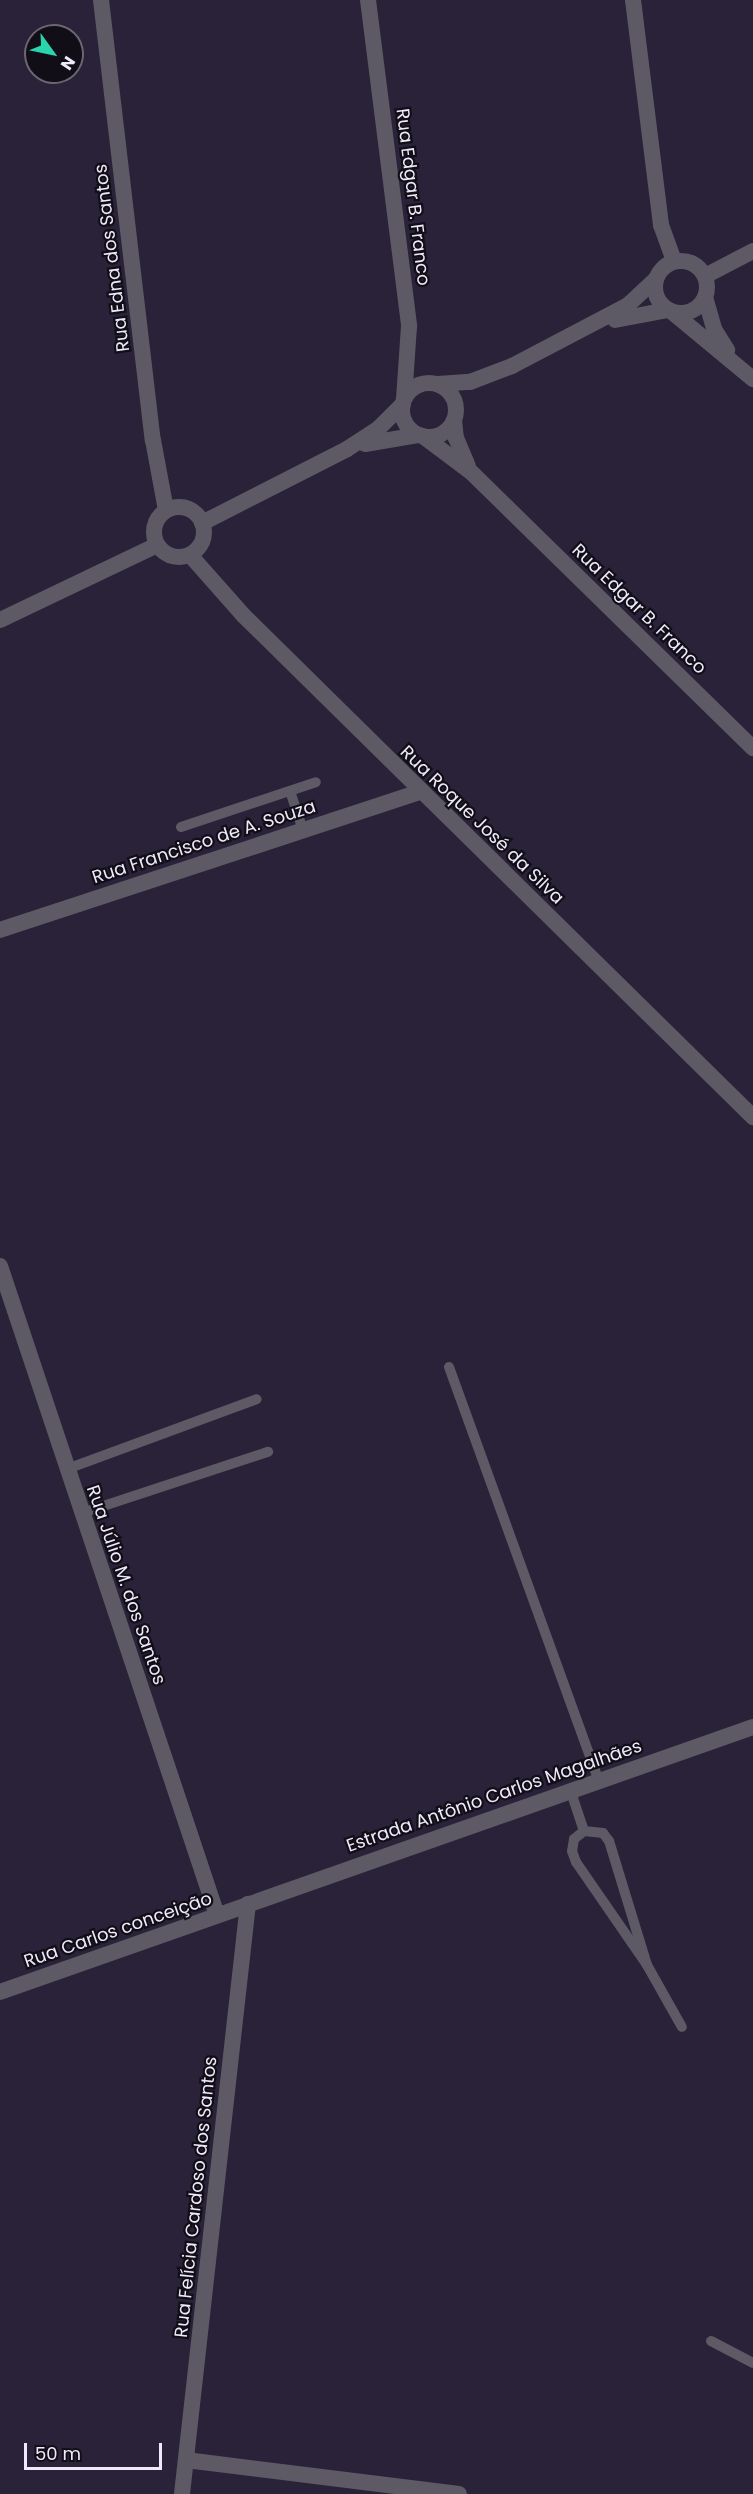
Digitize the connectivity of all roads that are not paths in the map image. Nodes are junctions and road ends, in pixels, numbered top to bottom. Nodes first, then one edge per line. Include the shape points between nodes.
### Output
1 (101, 0) edge
2 (368, 0) edge
3 (633, 0) edge
4 (753, 251) edge
5 (674, 261) junction
6 (705, 276) junction
7 (655, 280) junction
8 (705, 297) junction
9 (669, 310) junction
10 (586, 329) junction
11 (734, 360) junction
12 (512, 366) junction
13 (753, 379) edge
14 (438, 384) junction
15 (403, 402) junction
16 (455, 418) junction
17 (421, 435) junction
18 (347, 449) junction
19 (471, 472) junction
20 (166, 510) junction
21 (202, 523) junction
22 (157, 545) junction
23 (190, 555) junction
24 (0, 621) edge
25 (753, 748) edge
26 (316, 782) dead end
27 (290, 791) junction
28 (420, 792) junction
29 (181, 827) dead end
30 (303, 830) junction
31 (0, 930) edge
32 (753, 1117) edge
33 (0, 1266) edge
34 (449, 1366) dead end
35 (257, 1399) dead end
36 (268, 1452) dead end
37 (67, 1469) junction
38 (81, 1513) junction
39 (753, 1727) edge
40 (599, 1782) junction
41 (571, 1792) junction
42 (584, 1831) junction
43 (248, 1904) junction
44 (217, 1915) junction
45 (647, 1965) junction
46 (0, 1992) edge
47 (682, 2027) dead end
48 (711, 2341) dead end
49 (753, 2363) edge
50 (186, 2460) junction
51 (182, 2494) edge
52 (459, 2494) edge

1 - 20 street, Rua Edna dos Santos via 153,440
2 - 15 street, Rua Edgar B. Franco via 409,326
3 - 5 street via 661,225
4 - 6 street
5 - 6 street via 693,263
5 - 7 street
6 - 8 street
7 - 9 street via 656,297
7 - 10 street via 628,305
8 - 9 street via 691,311
8 - 11 street via 714,329
9 - 10 street via 632,315
9 - 11 street
10 - 12 street
11 - 13 street
12 - 14 street via 470,382
12 - 16 street via 474,392
14 - 15 street via 418,385
14 - 16 street via 449,391
15 - 17 street via 407,425
15 - 18 street via 379,428
16 - 17 street via 442,434
16 - 19 street, Rua Edgar B. Franco via 456,438
17 - 18 street via 385,438
17 - 19 street, Rua Edgar B. Franco
18 - 21 street
19 - 25 street, Rua Edgar B. Franco
20 - 21 street via 183,507 198,515
20 - 22 street via 154,530
21 - 23 street via 202,541
22 - 23 street via 175,557
22 - 24 street
23 - 28 street, Rua Roque José da Silva via 243,615
26 - 27 lane
27 - 29 lane
27 - 30 lane
28 - 30 street, Rua Francisco de A. Souza
28 - 32 street, Rua Roque José da Silva
30 - 31 street, Rua Francisco de A. Souza
33 - 37 street, Rua Júlio M. dos Santos
34 - 40 lane
35 - 37 lane
36 - 38 lane
37 - 38 street, Rua Júlio M. dos Santos
38 - 44 street, Rua Júlio M. dos Santos
39 - 40 street, Estrada Antônio Carlos Magalhães
40 - 41 street, Estrada Antônio Carlos Magalhães
41 - 42 lane
41 - 43 street, Estrada Antônio Carlos Magalhães
42 - 45 lane via 603,1833 609,1840
42 - 45 lane via 573,1845 576,1862
43 - 44 street, Rua Carlos conceição
43 - 50 street, Rua Felícia Cardoso dos Santos
44 - 46 street, Rua Carlos conceição
45 - 47 lane
48 - 49 lane
50 - 51 street, Rua Felícia Cardoso dos Santos
50 - 52 street

